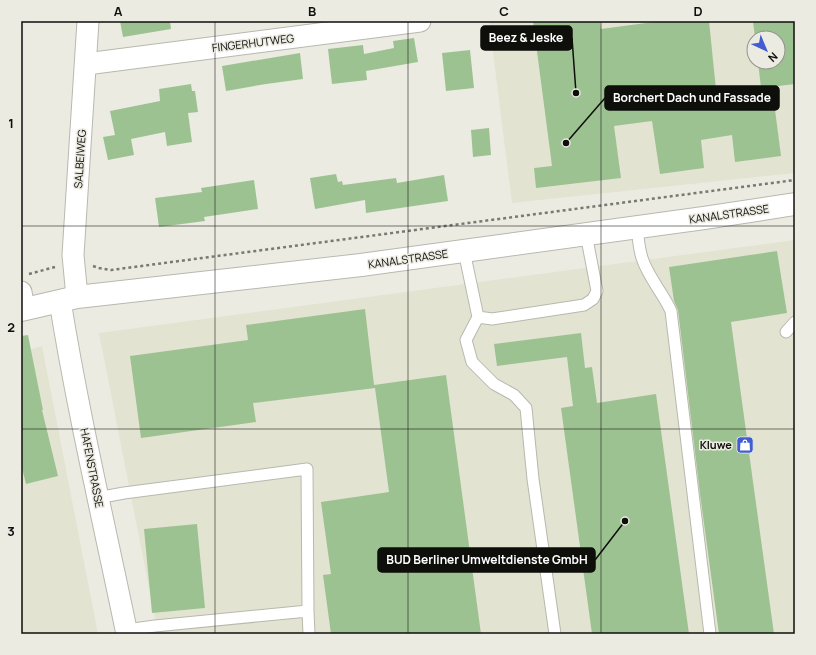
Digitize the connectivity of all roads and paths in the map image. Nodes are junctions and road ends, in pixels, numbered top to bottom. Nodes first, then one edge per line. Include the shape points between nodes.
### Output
1 (88, 21) edge
2 (420, 21) edge
3 (86, 64) junction
4 (795, 180) edge
5 (795, 204) edge
6 (637, 227) junction
7 (586, 234) junction
8 (464, 251) junction
9 (92, 266) dead end
10 (57, 267) dead end
11 (23, 296) edge
12 (68, 299) junction
13 (478, 317) junction
14 (795, 322) edge
15 (786, 332) dead end
16 (97, 498) junction
17 (308, 611) junction
18 (127, 632) edge
19 (309, 634) edge
20 (555, 634) edge
21 (710, 634) edge

1 - 3 street, SALBEIWEG
2 - 3 street, FINGERHUTWEG
3 - 12 street, SALBEIWEG
4 - 9 path via 111,270
5 - 6 street, KANALSTRASSE
6 - 7 street, KANALSTRASSE
6 - 21 lane via 642,258 671,311
7 - 8 street, KANALSTRASSE
7 - 13 lane via 597,290 593,300 584,305 500,318
8 - 12 street, KANALSTRASSE
8 - 13 lane
10 - 11 path
11 - 12 street, KANALSTRASSE
12 - 16 street, HAFENSTRASSE via 65,330
13 - 20 lane via 466,340 472,362 494,384 514,395 526,408 533,479
14 - 15 lane
16 - 17 lane via 306,468
16 - 18 street, HAFENSTRASSE
17 - 18 lane via 155,626
17 - 19 lane

